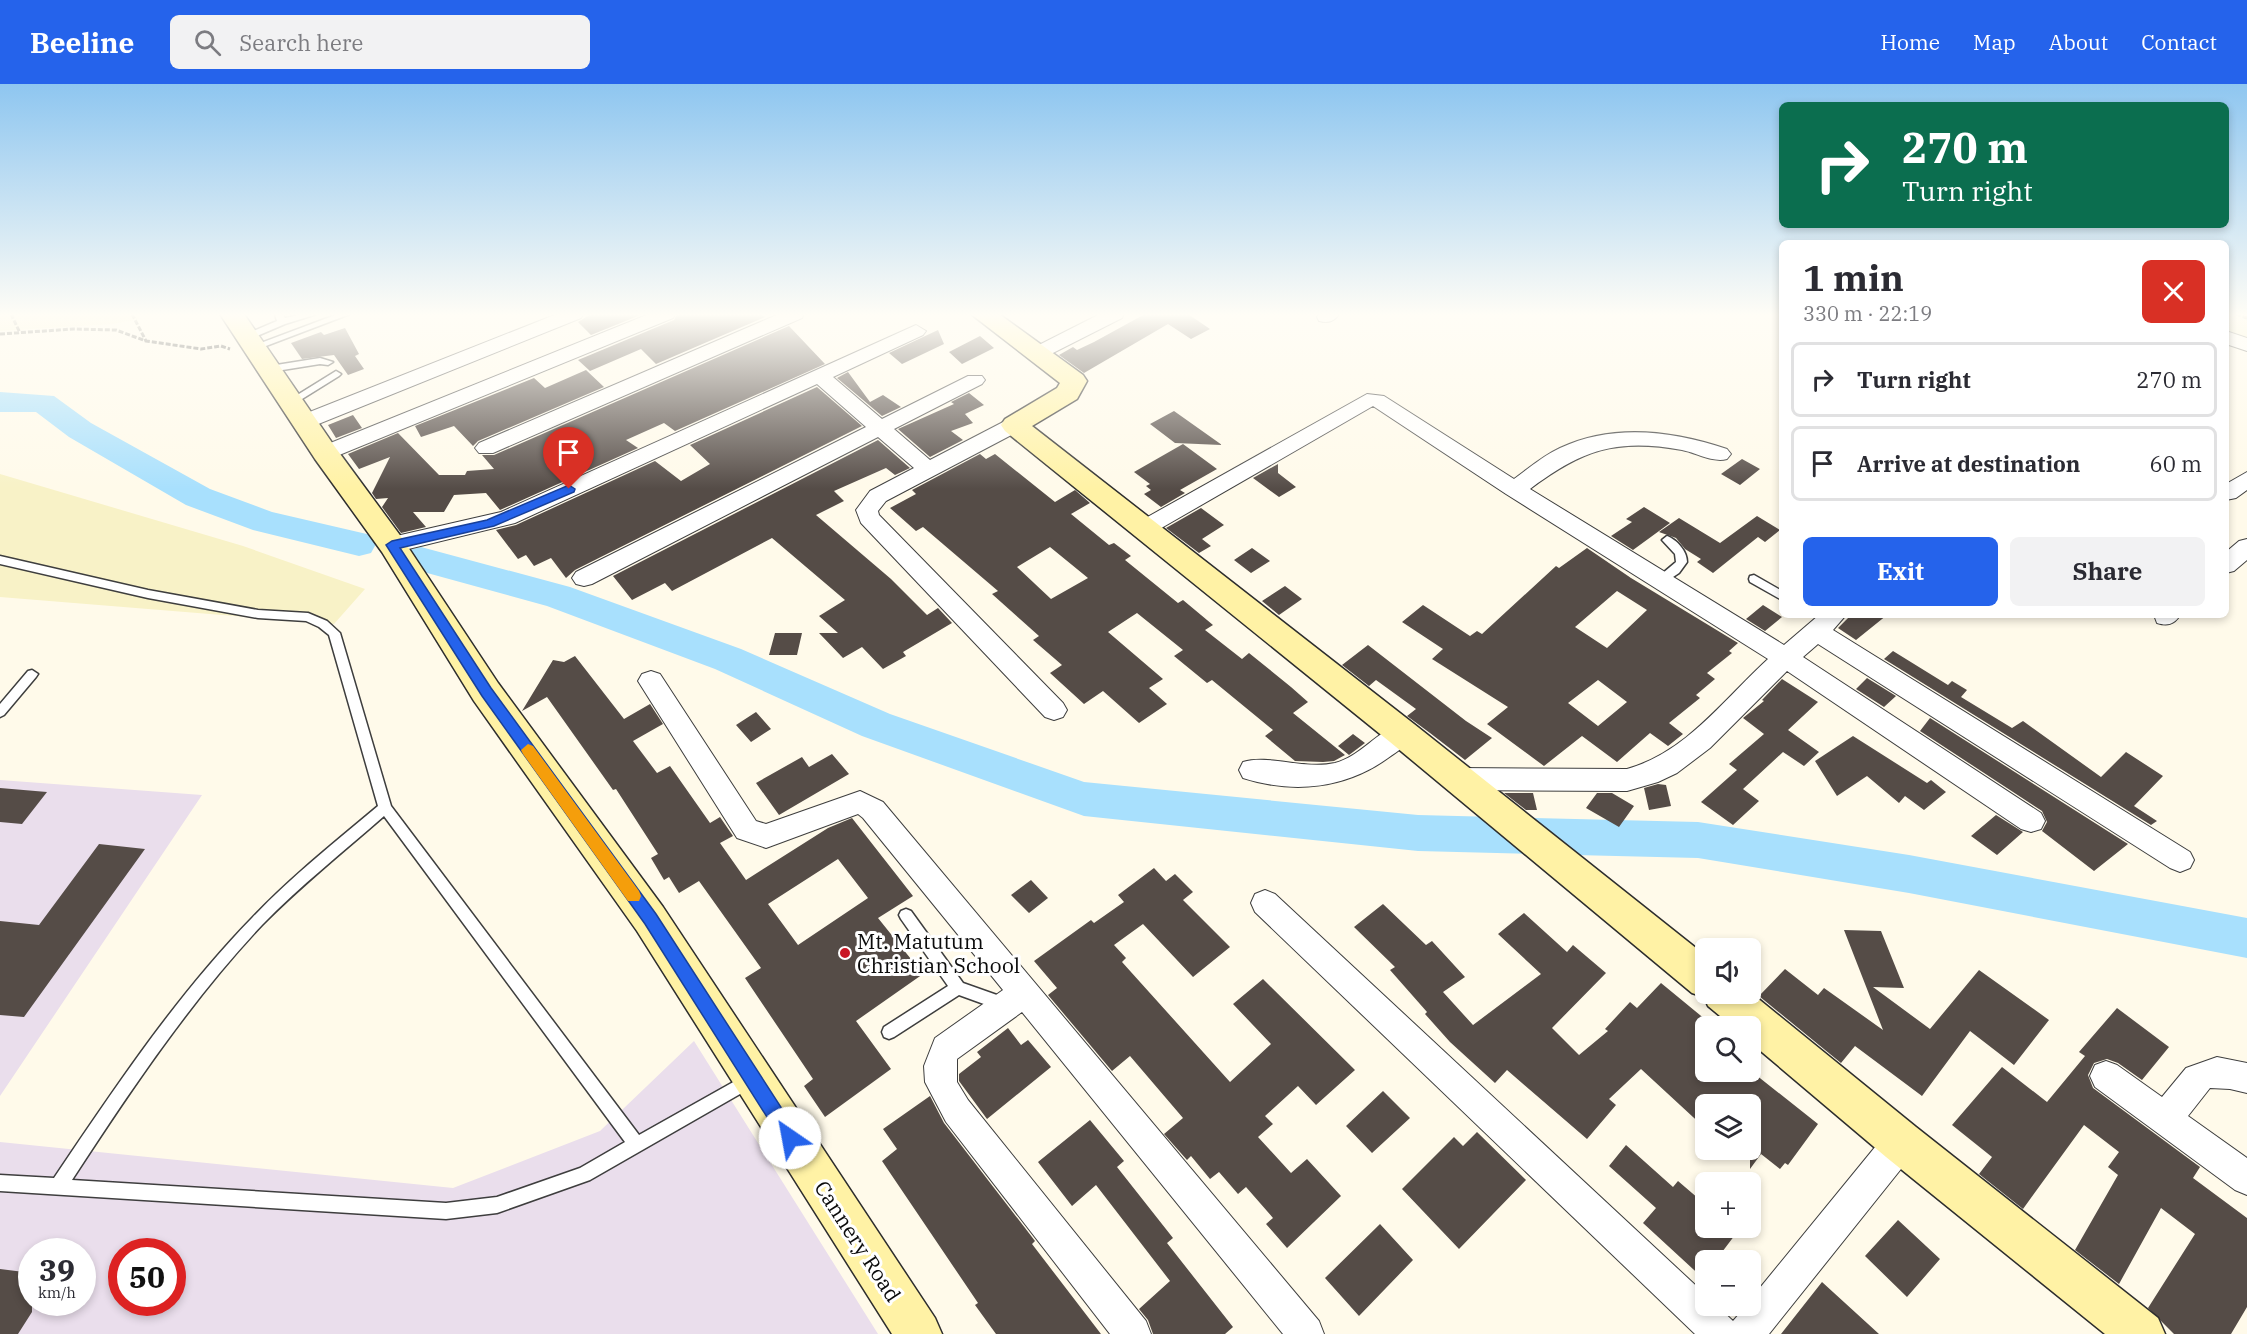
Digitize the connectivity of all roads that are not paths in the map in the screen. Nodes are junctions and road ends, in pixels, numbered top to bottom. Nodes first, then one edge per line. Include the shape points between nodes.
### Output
1 (272, 372) edge
2 (410, 372) edge
3 (523, 372) edge
4 (660, 372) edge
5 (825, 372) edge
6 (1063, 372) edge
7 (336, 374) dead end
8 (819, 375) junction
9 (975, 380) dead end
10 (298, 412) junction
11 (1014, 426) junction
12 (880, 429) junction
13 (486, 448) dead end
14 (325, 453) junction
15 (1720, 454) dead end
16 (930, 471) junction
17 (2247, 479) edge
18 (1514, 489) junction
19 (2234, 496) edge
20 (1143, 529) junction
21 (1667, 540) dead end
22 (392, 545) junction
23 (2247, 547) edge
24 (0, 560) edge
25 (2229, 562) edge
26 (584, 578) dead end
27 (1754, 579) dead end
28 (1661, 581) junction
29 (1779, 594) edge
30 (1822, 621) edge
31 (1786, 658) junction
32 (32, 674) dead end
33 (651, 681) dead end
34 (1054, 710) dead end
35 (0, 712) edge
36 (1402, 732) junction
37 (1252, 770) dead end
38 (1457, 779) junction
39 (385, 808) junction
40 (2031, 821) dead end
41 (2180, 860) dead end
42 (1265, 903) dead end
43 (906, 915) dead end
44 (1695, 971) edge
45 (958, 988) junction
46 (1016, 999) junction
47 (1735, 1004) edge
48 (889, 1032) dead end
49 (2106, 1076) dead end
50 (2247, 1078) edge
51 (753, 1079) junction
52 (2166, 1120) junction
53 (1901, 1142) junction
54 (637, 1145) junction
55 (2247, 1178) edge
56 (0, 1183) edge
57 (58, 1186) junction
58 (919, 1334) edge
59 (1133, 1334) edge
60 (1306, 1334) edge
61 (1722, 1334) edge
62 (1746, 1334) edge
63 (2142, 1334) edge

1 - 10 street, Cannery Road
2 - 10 street
3 - 14 street
4 - 13 street
5 - 8 street
6 - 11 street via 1074,381 1073,386
7 - 10 lane
8 - 12 street
8 - 22 street via 507,518
9 - 12 street
10 - 14 street, Cannery Road
11 - 16 street
11 - 20 street
12 - 16 street
12 - 26 street
14 - 22 street, Cannery Road
15 - 18 street via 1683,442 1606,442 1568,453
16 - 34 street via 878,496 867,510 869,518
17 - 19 street
18 - 20 street via 1371,399
18 - 28 street
20 - 36 street
21 - 28 lane via 1683,559 1680,568
22 - 51 street, Cannery Road via 486,692 650,919
23 - 25 street
24 - 39 lane via 148,594 258,614 308,617 323,624 334,633
27 - 29 lane
28 - 31 street
30 - 31 street
30 - 41 street
31 - 38 street via 1702,742 1651,775 1627,780
31 - 40 street
32 - 35 lane
33 - 46 street via 747,830 766,836 854,804 866,804
36 - 37 street via 1373,757 1342,774 1299,777
36 - 38 street
38 - 44 street
39 - 54 lane
39 - 57 lane via 296,884 241,940 99,1124
42 - 61 street
43 - 45 lane
45 - 46 lane
45 - 48 lane
46 - 59 street via 946,1049 940,1062 942,1088
46 - 60 street
47 - 53 street
49 - 52 street
50 - 52 street via 2210,1071 2196,1078
51 - 54 lane
51 - 58 street, Cannery Road
52 - 55 street
53 - 62 street
53 - 63 street
54 - 57 lane via 584,1174 537,1192 497,1205 446,1211
56 - 57 lane

